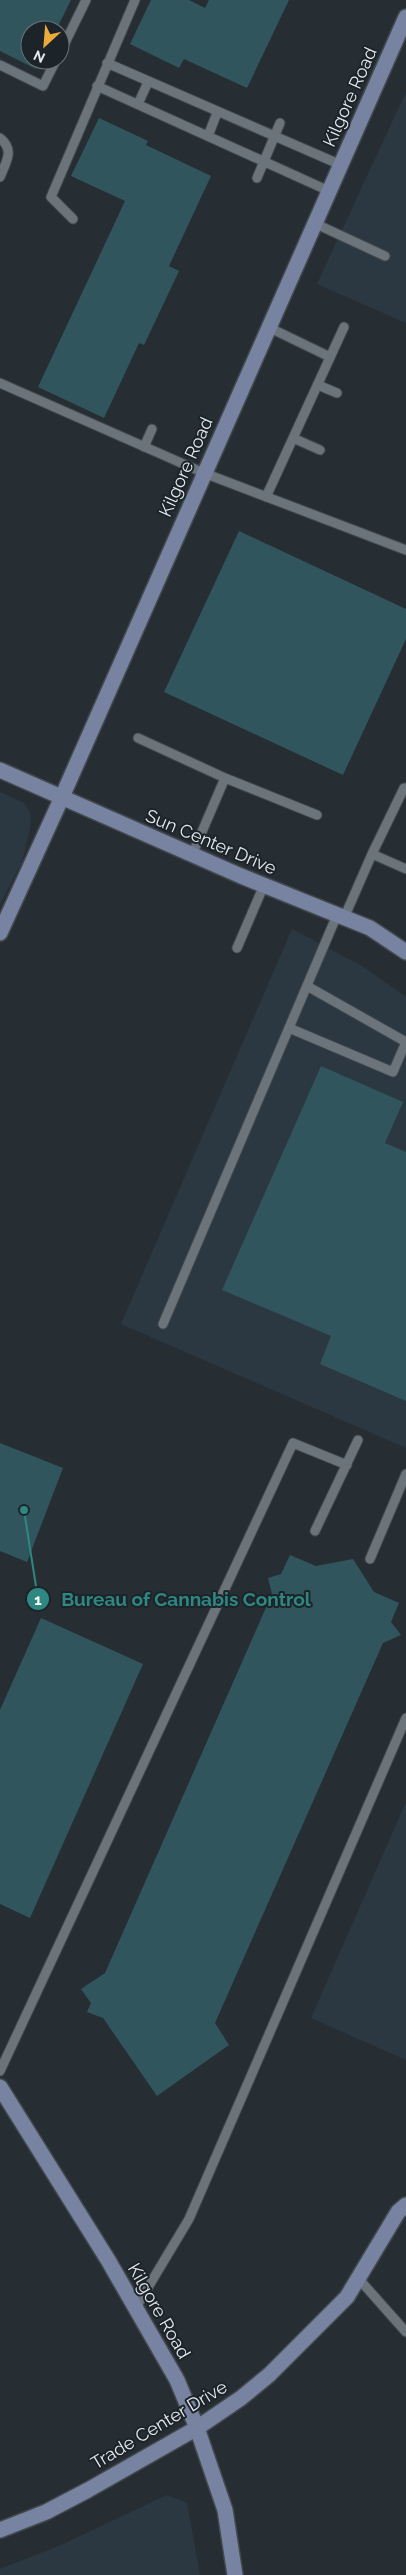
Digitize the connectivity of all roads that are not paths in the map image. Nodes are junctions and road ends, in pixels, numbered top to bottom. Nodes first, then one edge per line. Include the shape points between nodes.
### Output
1 (86, 0) edge
2 (136, 0) edge
3 (406, 17) edge
4 (70, 33) edge
5 (107, 63) junction
6 (0, 66) edge
7 (51, 70) edge
8 (148, 82) junction
9 (97, 86) junction
10 (138, 104) junction
11 (217, 113) junction
12 (280, 123) dead end
13 (208, 136) junction
14 (275, 137) junction
15 (0, 138) edge
16 (264, 161) junction
17 (340, 165) junction
18 (0, 177) edge
19 (257, 178) dead end
20 (329, 191) junction
21 (73, 219) dead end
22 (314, 223) junction
23 (385, 256) dead end
24 (268, 327) junction
25 (344, 327) dead end
26 (330, 357) junction
27 (0, 383) edge
28 (318, 385) junction
29 (337, 393) dead end
30 (152, 429) dead end
31 (293, 438) junction
32 (144, 447) junction
33 (320, 450) dead end
34 (204, 473) junction
35 (266, 496) junction
36 (406, 550) edge
37 (138, 738) dead end
38 (0, 770) edge
39 (225, 778) junction
40 (406, 788) edge
41 (62, 797) junction
42 (317, 815) dead end
43 (372, 854) junction
44 (192, 855) junction
45 (406, 868) edge
46 (264, 885) junction
47 (340, 916) junction
48 (0, 932) edge
49 (237, 948) dead end
50 (406, 952) edge
51 (307, 986) junction
52 (289, 1028) junction
53 (163, 1324) dead end
54 (358, 1440) dead end
55 (347, 1465) junction
56 (406, 1474) edge
57 (315, 1531) dead end
58 (370, 1559) dead end
59 (406, 1718) edge
60 (0, 2071) edge
61 (0, 2087) edge
62 (406, 2205) edge
63 (358, 2278) junction
64 (135, 2309) junction
65 (406, 2332) edge
66 (197, 2428) junction
67 (0, 2530) edge
68 (235, 2575) edge

1 - 4 lane
2 - 5 lane
3 - 17 street, Kilgore Road
5 - 8 lane
5 - 9 lane
6 - 7 lane via 43,86
8 - 10 lane
8 - 11 lane
9 - 10 lane
9 - 21 lane via 51,197
10 - 13 lane
11 - 13 lane
11 - 14 lane
12 - 14 lane
13 - 16 lane
14 - 16 lane
14 - 17 lane
15 - 18 lane via 8,143 10,154
16 - 19 lane
16 - 20 lane
17 - 20 street, Kilgore Road
20 - 22 street, Kilgore Road
22 - 23 lane
22 - 24 street, Kilgore Road
24 - 26 lane
24 - 34 street, Kilgore Road
25 - 26 lane
26 - 28 lane
27 - 32 lane
28 - 29 lane
28 - 31 lane
30 - 32 lane
31 - 33 lane
31 - 35 lane
32 - 34 lane
34 - 35 lane
34 - 41 street, Kilgore Road
35 - 36 lane
37 - 39 lane
38 - 41 street, Sun Center Drive
39 - 42 lane
39 - 44 lane
40 - 43 lane
41 - 44 street, Sun Center Drive
41 - 48 street, Kilgore Road
43 - 45 lane
43 - 47 lane
44 - 46 street, Sun Center Drive
46 - 47 street, Sun Center Drive
46 - 49 lane
47 - 50 street, Sun Center Drive via 370,928
47 - 51 lane
51 - 52 lane
51 - 52 lane via 406,1042 393,1072
52 - 53 lane
54 - 55 lane
55 - 57 lane
55 - 60 lane via 293,1443
56 - 58 lane
59 - 64 lane via 189,2219
61 - 64 street, Kilgore Road
62 - 63 street, Trade Center Drive via 398,2212
63 - 65 lane
63 - 66 street, Trade Center Drive via 347,2297 269,2375
64 - 66 street, Kilgore Road via 177,2380
66 - 67 street, Trade Center Drive via 46,2512
66 - 68 street, Kilgore Road via 225,2510

